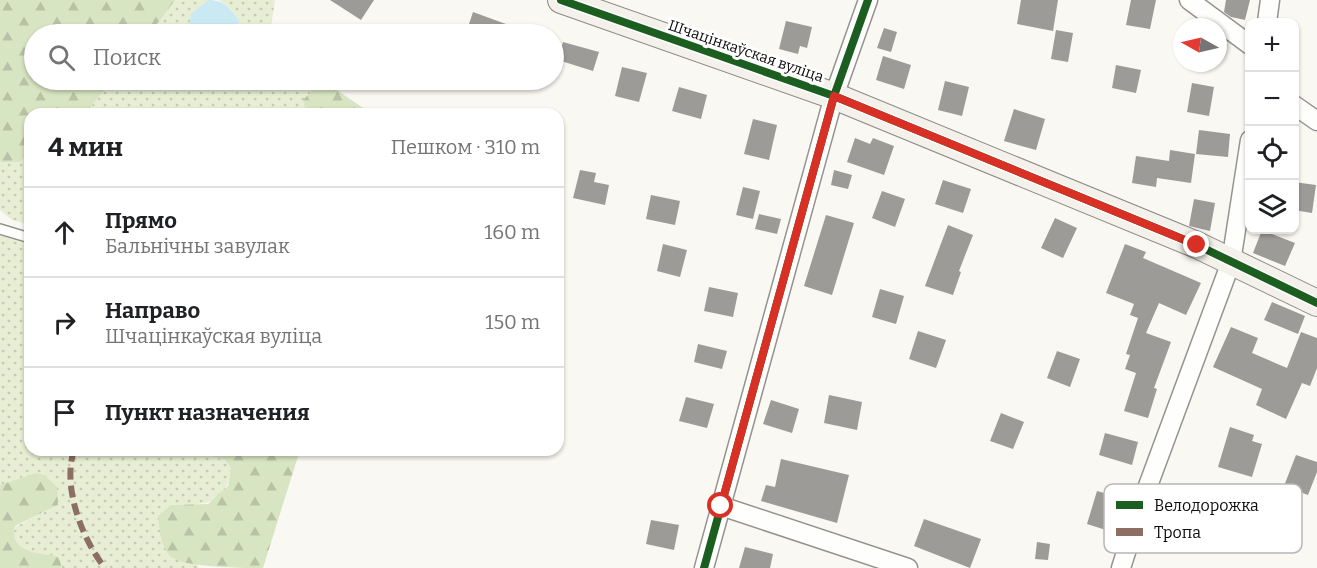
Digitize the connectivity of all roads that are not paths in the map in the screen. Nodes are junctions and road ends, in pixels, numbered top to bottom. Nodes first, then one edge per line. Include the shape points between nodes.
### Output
1 (561, 0) edge
2 (868, 0) edge
3 (1189, 0) edge
4 (1270, 0) edge
5 (611, 8) edge
6 (1268, 18) edge
7 (1245, 41) edge
8 (834, 96) junction
9 (1299, 108) edge
10 (1317, 121) edge
11 (1245, 172) edge
12 (0, 229) edge
13 (24, 236) edge
14 (1231, 262) junction
15 (1317, 303) edge
16 (1149, 484) edge
17 (721, 506) junction
18 (1126, 553) edge
19 (898, 566) edge
20 (704, 568) edge
21 (1121, 568) edge

1 - 5 street, Шчацінкаўская вуліца
2 - 8 street
3 - 7 street
4 - 6 street
5 - 8 street, Шчацінкаўская вуліца
8 - 14 street, Шчацінкаўская вуліца
8 - 17 street
9 - 10 street
11 - 14 street
12 - 13 lane
14 - 15 street, Шчацінкаўская вуліца
14 - 16 street
17 - 19 street
17 - 20 street
18 - 21 street

